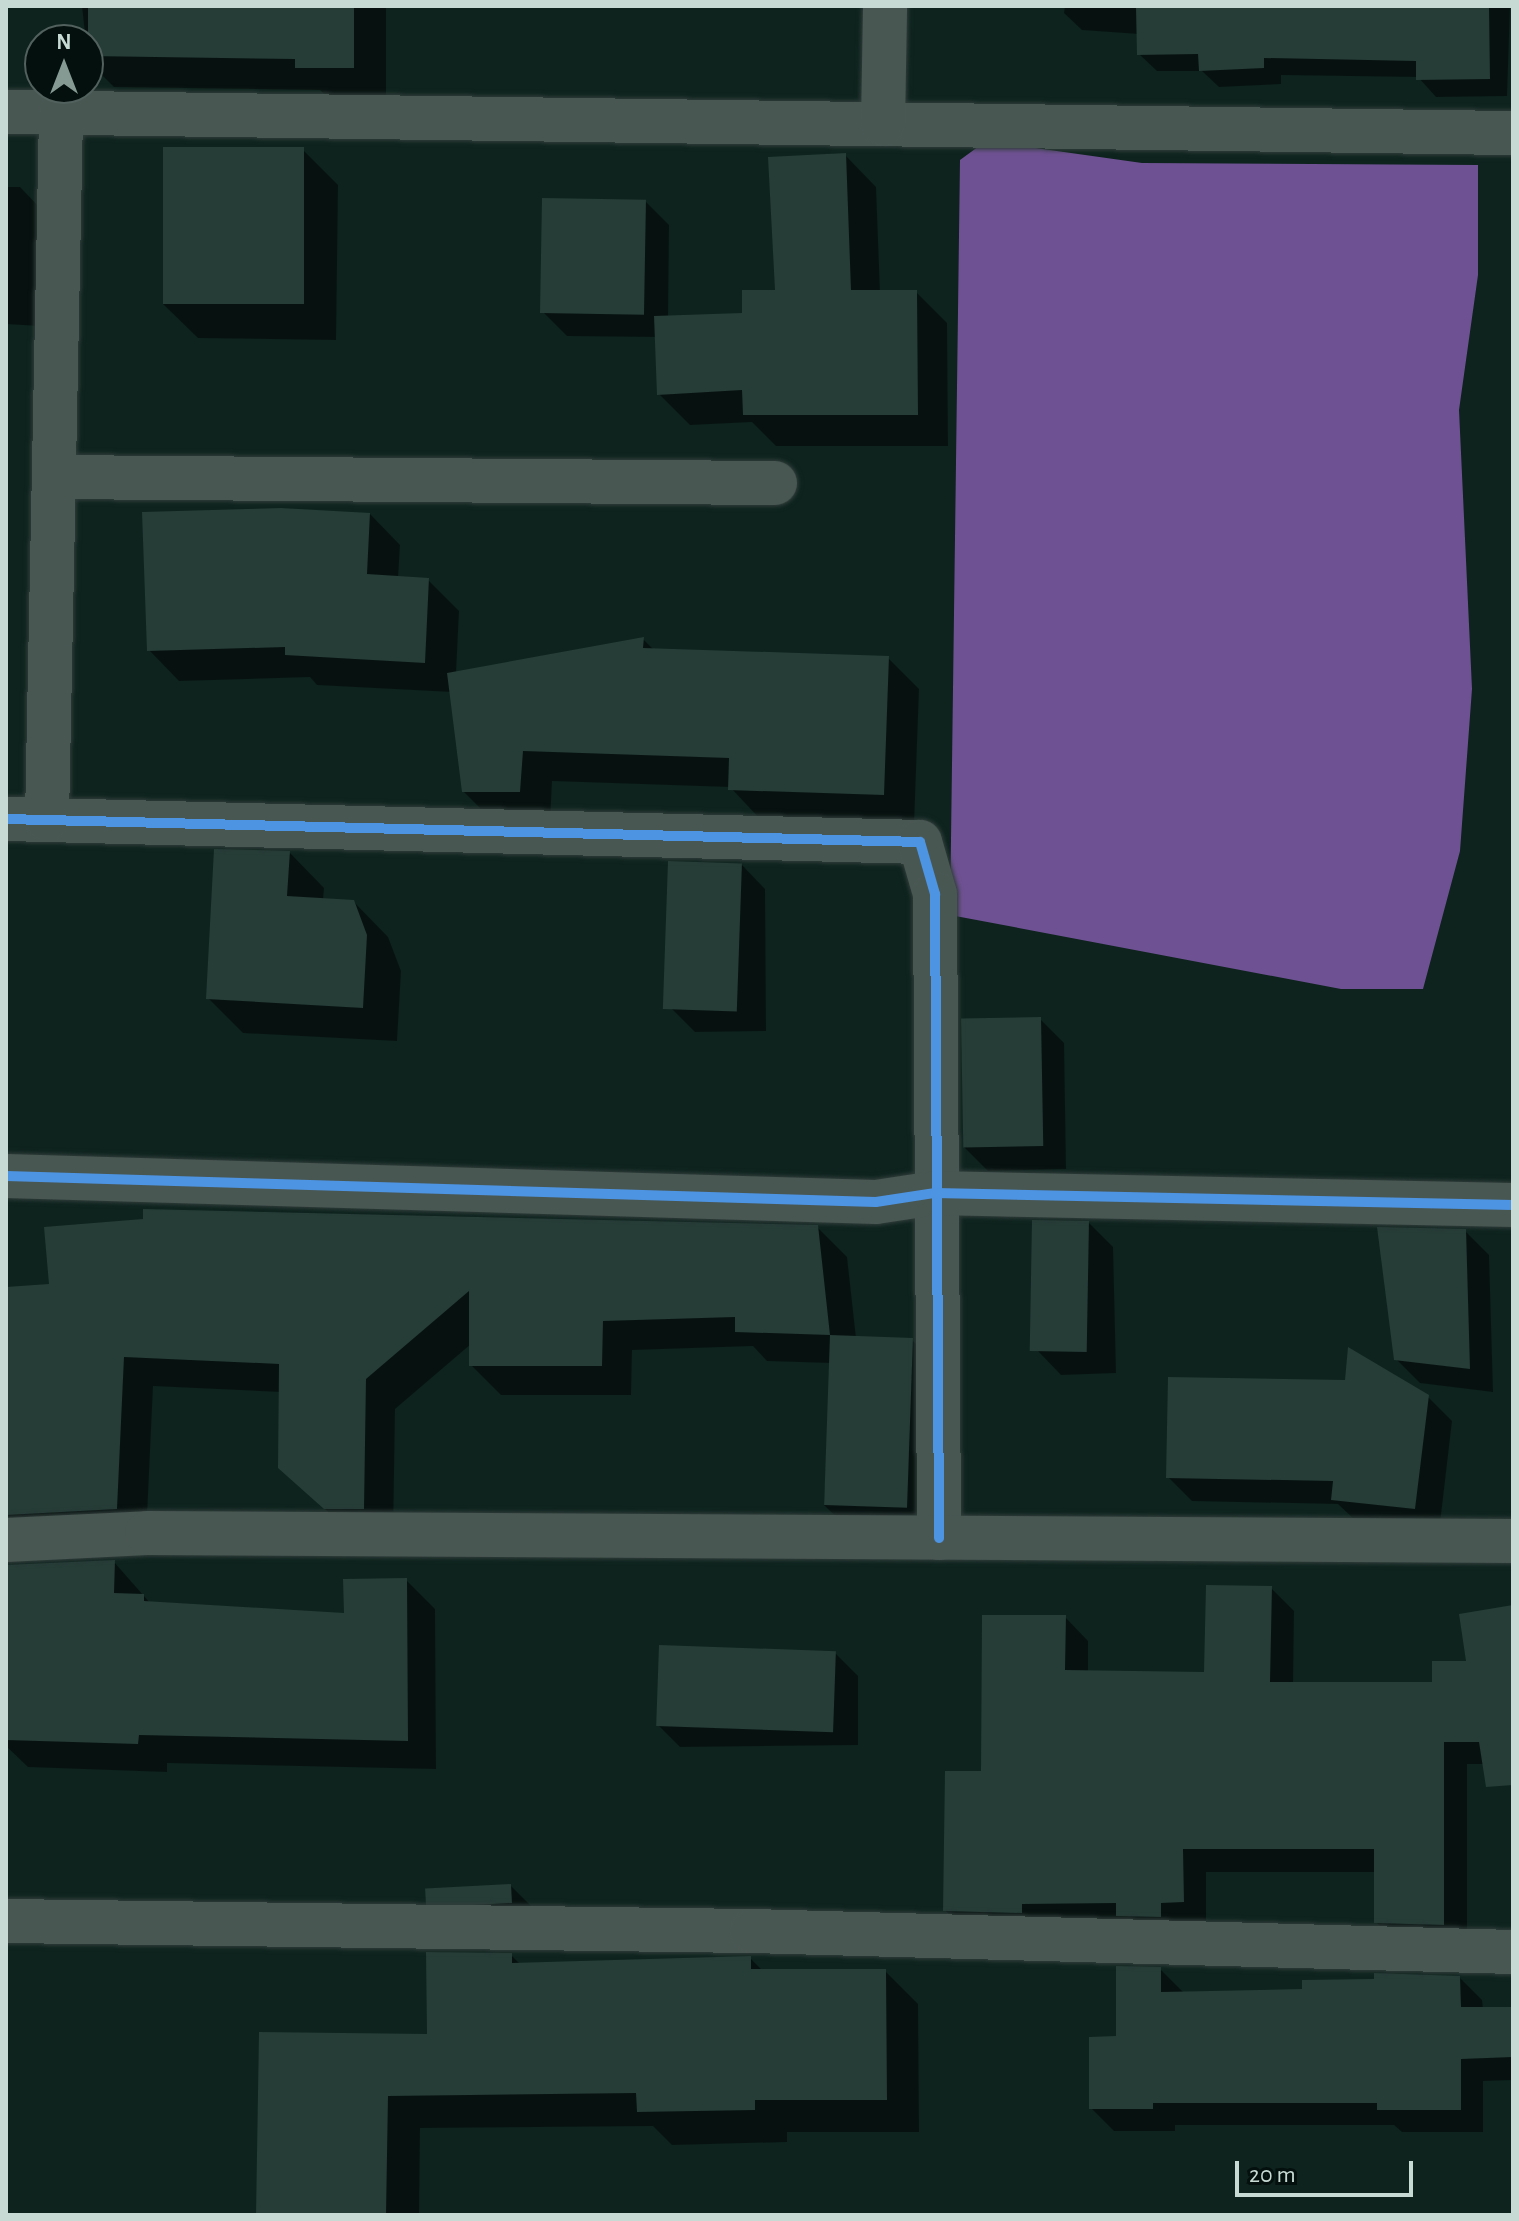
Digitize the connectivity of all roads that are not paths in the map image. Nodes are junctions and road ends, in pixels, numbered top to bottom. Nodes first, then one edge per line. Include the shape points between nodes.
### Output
1 (885, 6) edge
2 (6, 112) edge
3 (61, 113) junction
4 (883, 124) junction
5 (1513, 133) edge
6 (54, 477) junction
7 (775, 483) dead end
8 (27, 819) edge
9 (6, 1176) edge
10 (935, 1193) junction
11 (1513, 1205) edge
12 (939, 1538) junction
13 (6, 1540) edge
14 (1513, 1541) edge
15 (6, 1921) edge
16 (1513, 1952) edge

1 - 4 street
2 - 3 street
3 - 4 street
3 - 6 street
4 - 5 street
6 - 7 street
6 - 8 street
8 - 10 street via 920,842 935,894
9 - 10 street via 876,1202
10 - 11 street
10 - 12 street
12 - 13 street via 147,1533
12 - 14 street
15 - 16 street via 752,1931

